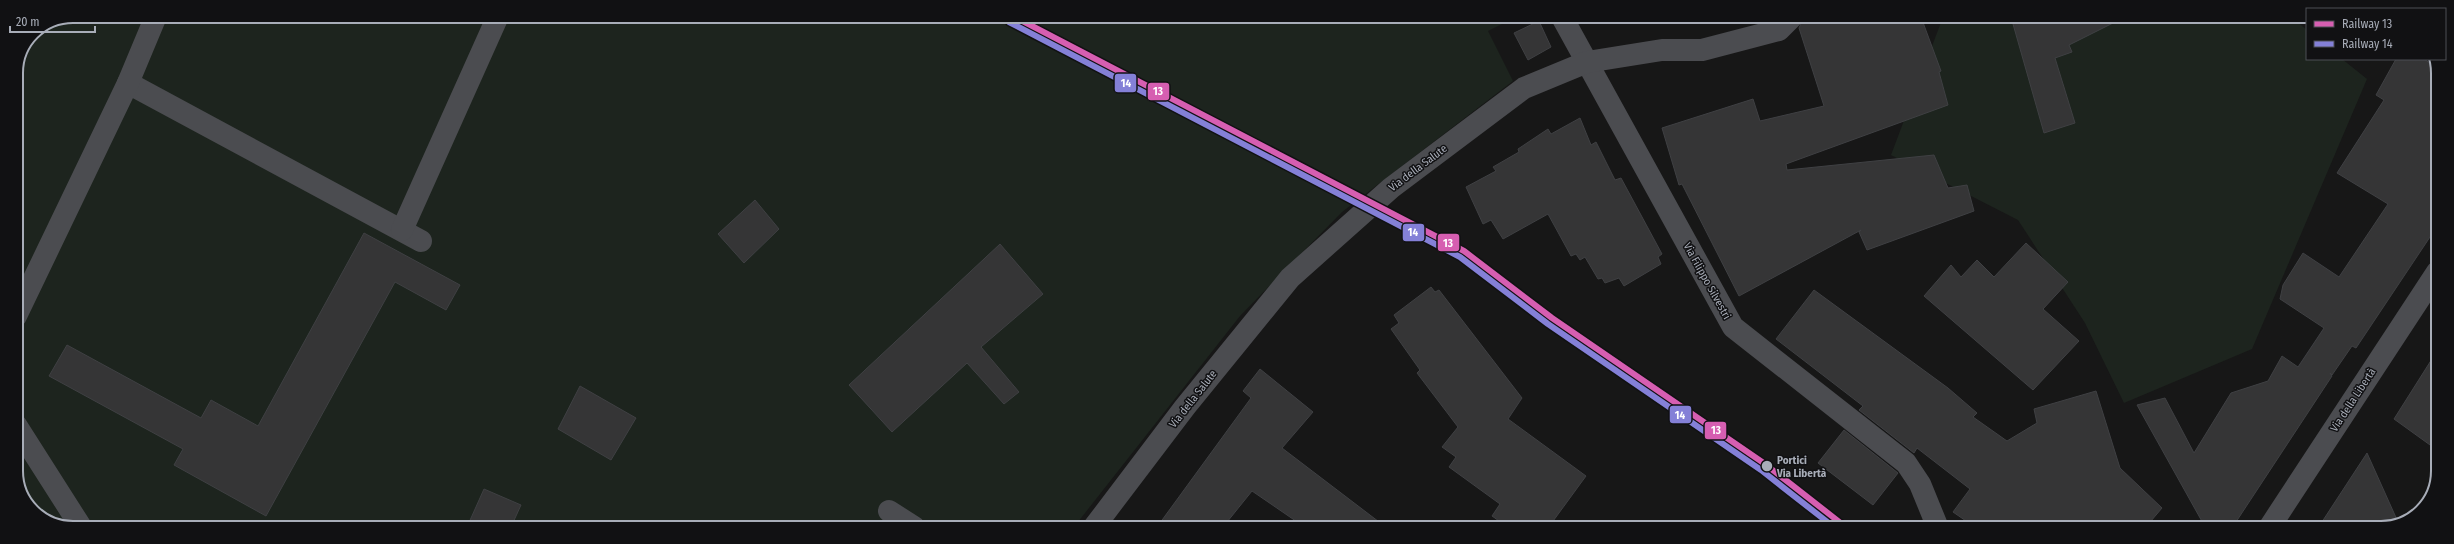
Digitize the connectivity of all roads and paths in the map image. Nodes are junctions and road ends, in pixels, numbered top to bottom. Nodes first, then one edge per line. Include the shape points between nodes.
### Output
1 (153, 23) edge
2 (495, 23) edge
3 (1565, 23) edge
4 (1786, 23) edge
5 (1587, 62) junction
6 (128, 84) junction
7 (402, 230) junction
8 (421, 240) dead end
9 (2431, 281) edge
10 (23, 302) edge
11 (23, 437) edge
12 (889, 511) dead end
13 (77, 521) edge
14 (905, 521) edge
15 (1099, 521) edge
16 (1935, 521) edge
17 (2274, 521) edge

1 - 6 street
2 - 7 street
3 - 5 street, Via Filippo Silvestri
4 - 5 street, Via della Salute via 1779,30 1702,50 1662,50
5 - 15 street, Via della Salute via 1524,88 1391,188 1290,278 1185,408
5 - 16 street, Via Filippo Silvestri via 1733,327 1906,463 1920,484
6 - 7 street
6 - 10 street
7 - 8 street
9 - 17 street, Via della Libertà
11 - 13 street
12 - 14 street

